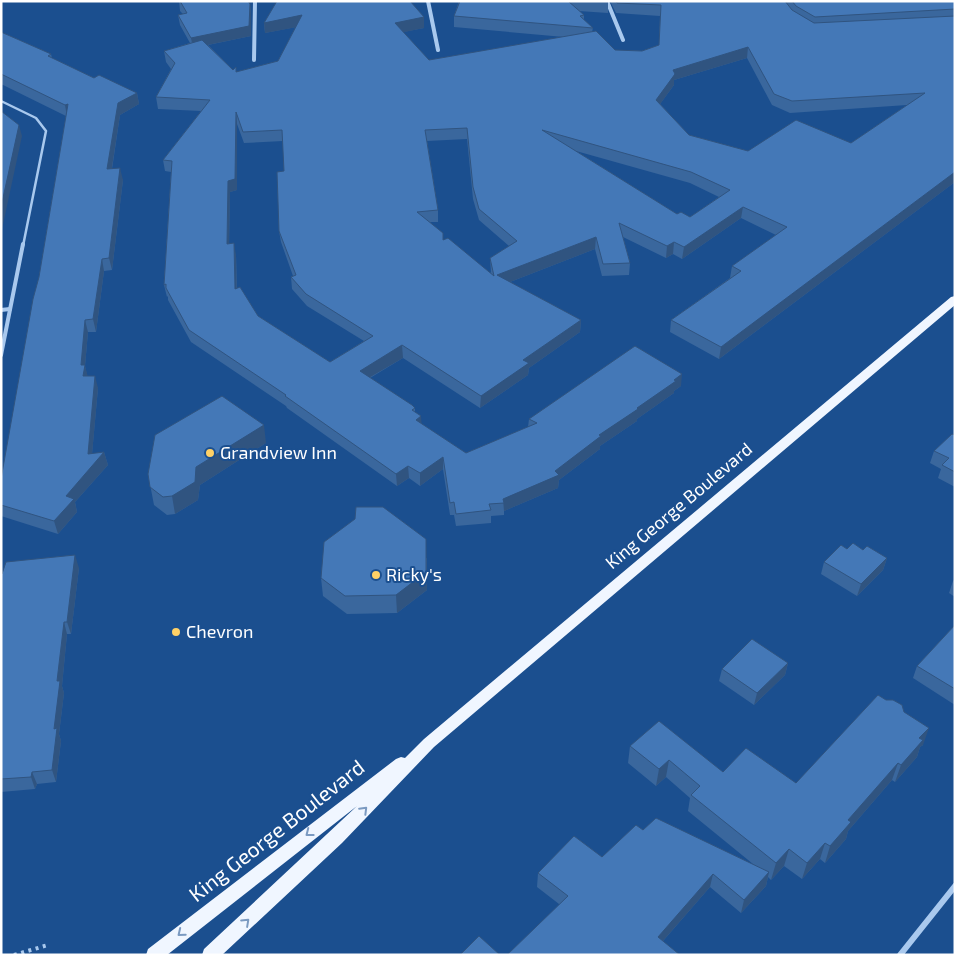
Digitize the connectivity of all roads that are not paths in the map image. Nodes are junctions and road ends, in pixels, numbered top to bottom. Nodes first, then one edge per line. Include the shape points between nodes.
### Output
1 (255, 1) edge
2 (428, 1) edge
3 (607, 1) edge
4 (624, 40) dead end
5 (438, 50) dead end
6 (254, 60) dead end
7 (1, 101) edge
8 (955, 299) edge
9 (10, 309) junction
10 (1, 310) edge
11 (1, 355) edge
12 (429, 743) junction
13 (955, 886) edge
14 (154, 955) edge
15 (210, 955) edge
16 (900, 955) edge

1 - 6 street
2 - 5 street
3 - 4 street
7 - 9 lane via 36,118 46,131
8 - 12 main road, King George Boulevard
9 - 10 lane
9 - 11 lane
12 -> 14 main road, King George Boulevard
15 -> 12 main road, King George Boulevard via 336,838
13 - 16 street

